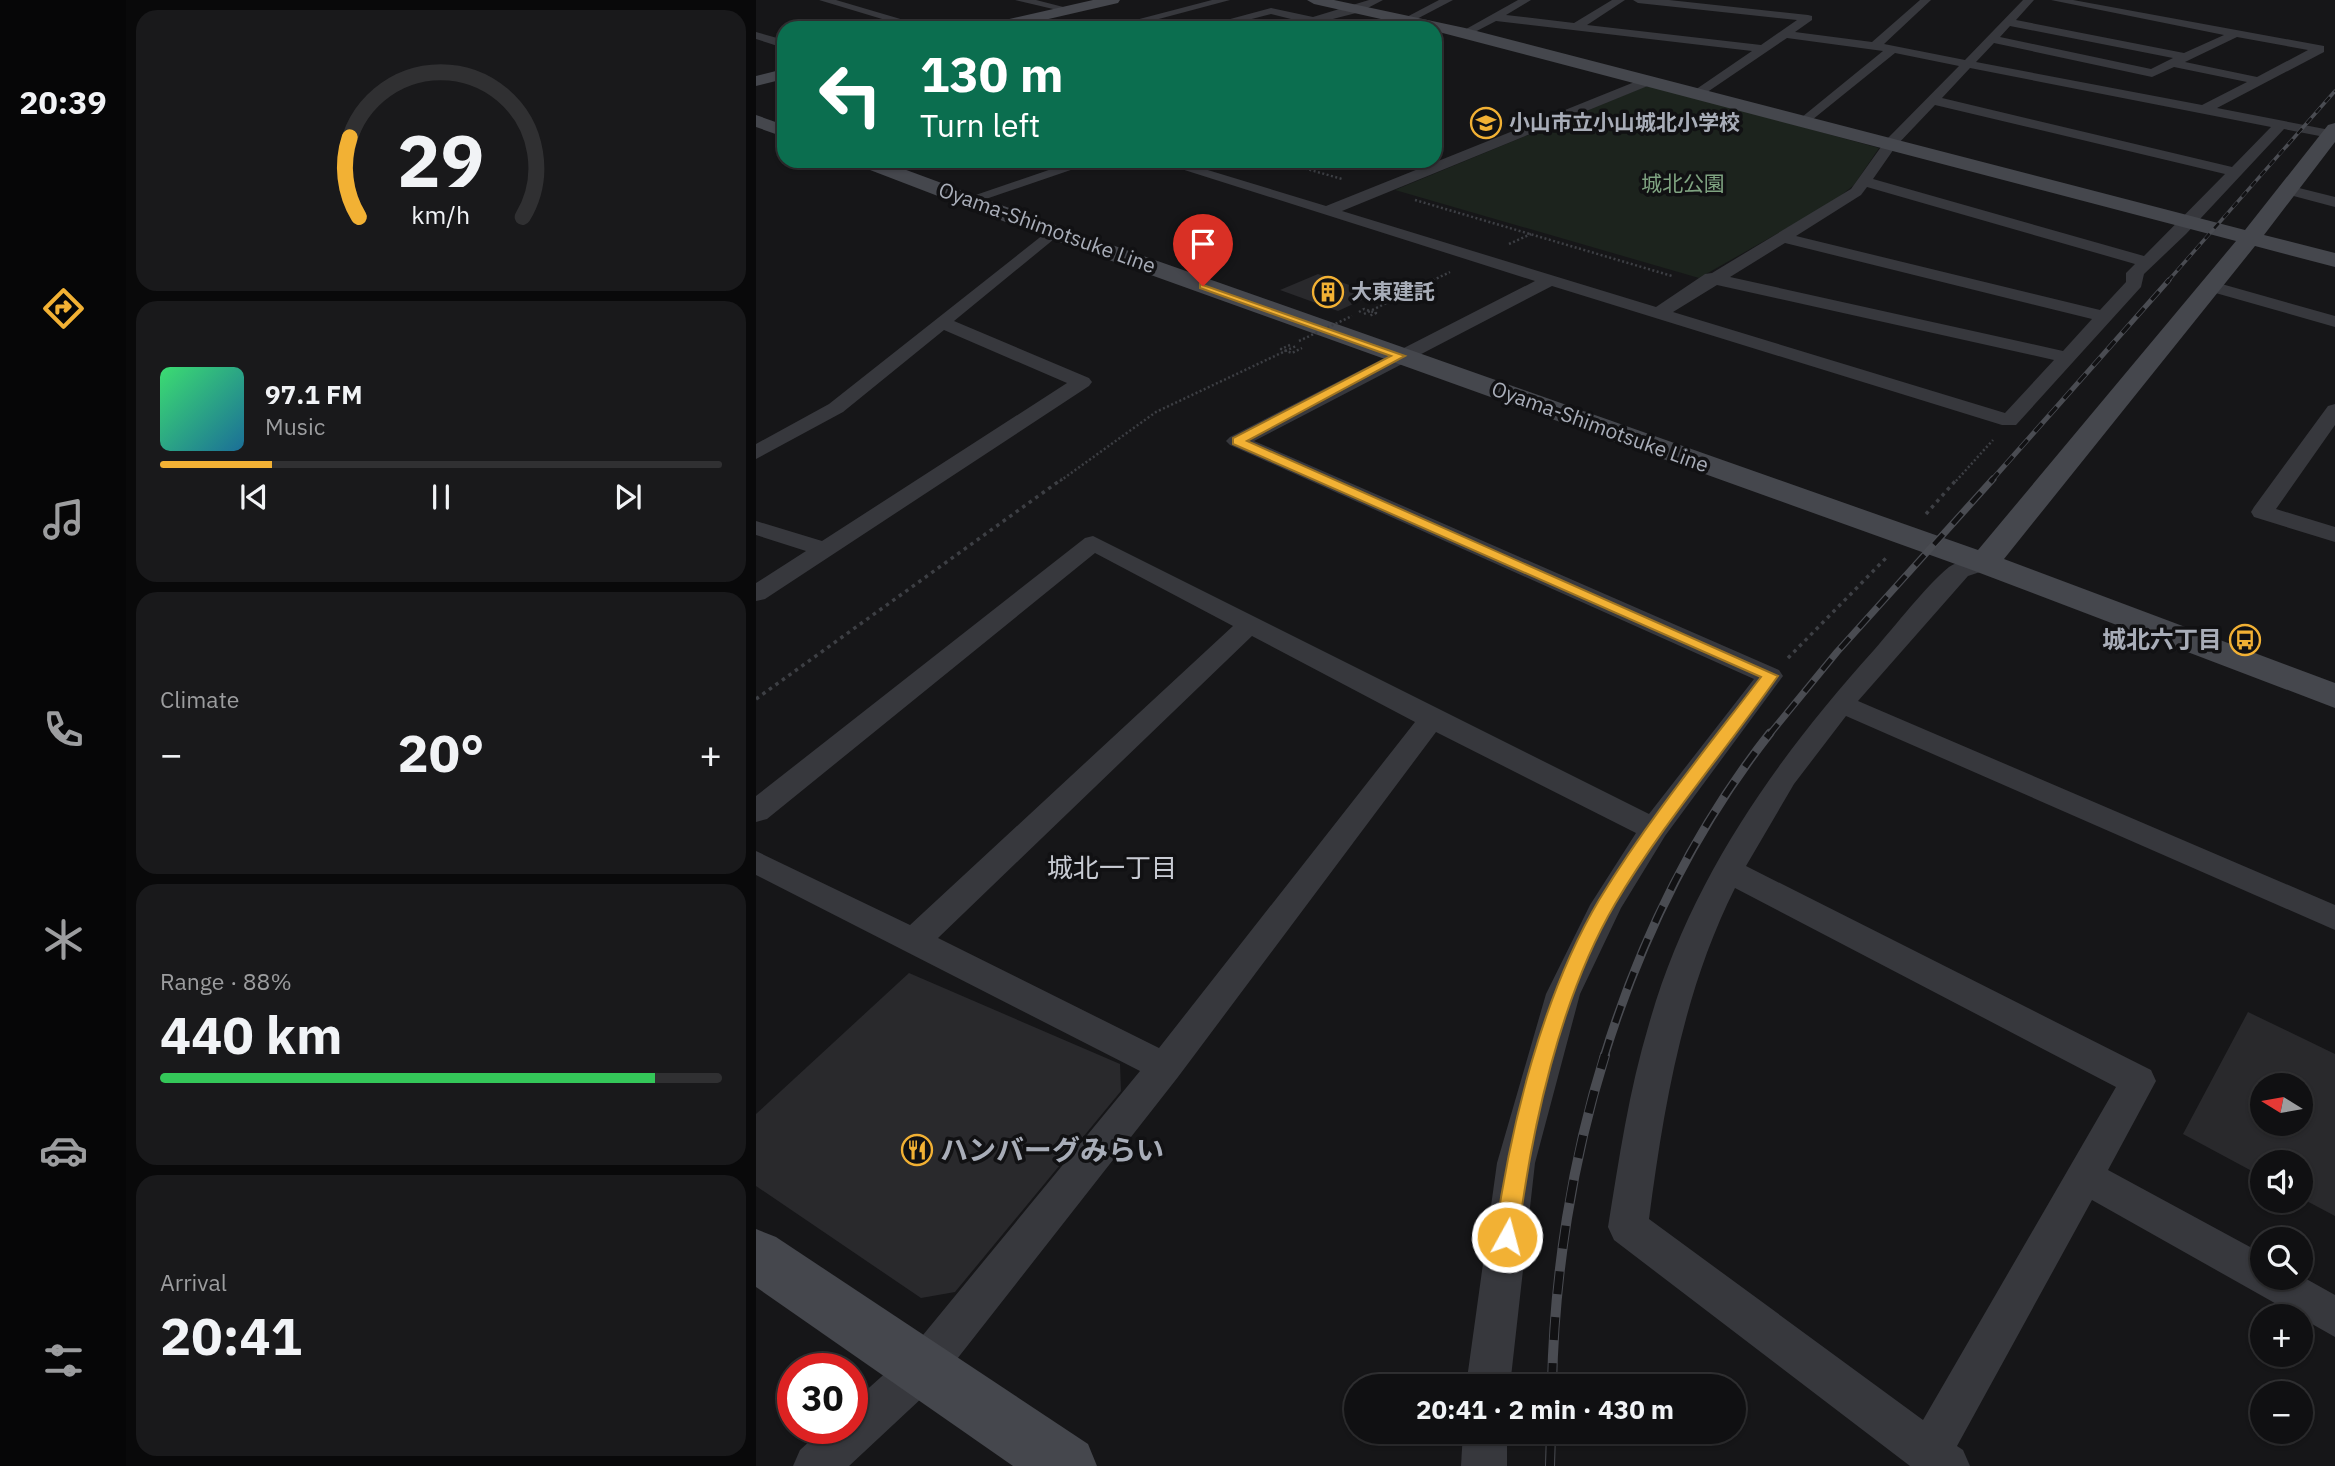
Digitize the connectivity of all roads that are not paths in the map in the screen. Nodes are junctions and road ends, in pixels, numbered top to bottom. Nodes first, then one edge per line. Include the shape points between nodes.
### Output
1 (824, 0) edge
2 (1020, 0) edge
3 (1113, 0) edge
4 (1225, 0) edge
5 (1314, 0) edge
6 (1378, 0) edge
7 (1448, 0) edge
8 (1527, 0) edge
9 (1620, 0) edge
10 (1638, 0) edge
11 (1728, 0) edge
12 (1926, 0) edge
13 (2029, 0) edge
14 (2056, 0) edge
15 (1686, 5) junction
16 (1716, 9) junction
17 (1070, 10) junction
18 (1356, 10) junction
19 (1495, 17) junction
20 (1315, 20) junction
21 (1407, 20) junction
22 (900, 21) edge
23 (1020, 21) edge
24 (1140, 21) edge
25 (1230, 21) edge
26 (1312, 21) edge
27 (1411, 21) edge
28 (2007, 22) junction
29 (1575, 27) junction
30 (1442, 28) edge
31 (1465, 33) junction
32 (2236, 33) junction
33 (1643, 34) junction
34 (1785, 34) junction
35 (756, 35) edge
36 (1992, 39) junction
37 (777, 42) edge
38 (1875, 46) junction
39 (1765, 49) junction
40 (1893, 49) junction
41 (2186, 57) junction
42 (2172, 63) junction
43 (1968, 64) junction
44 (777, 76) edge
45 (1651, 80) junction
46 (756, 81) edge
47 (2259, 81) junction
48 (1700, 93) junction
49 (1933, 100) junction
50 (2203, 110) junction
51 (1807, 120) junction
52 (756, 121) edge
53 (2280, 125) junction
54 (777, 128) edge
55 (2333, 133) edge
56 (1891, 143) junction
57 (1442, 165) edge
58 (883, 168) edge
59 (1068, 168) edge
60 (1186, 168) edge
61 (1434, 168) edge
62 (2235, 172) junction
63 (1860, 187) junction
64 (2287, 190) junction
65 (969, 200) junction
66 (2335, 202) edge
67 (1328, 211) junction
68 (2189, 222) junction
69 (1053, 232) junction
70 (1781, 237) junction
71 (2250, 238) junction
72 (2335, 260) edge
73 (2142, 268) junction
74 (1552, 279) junction
75 (1706, 281) junction
76 (2211, 286) junction
77 (1659, 313) junction
78 (2103, 316) junction
79 (2335, 322) edge
80 (943, 323) junction
81 (1400, 356) junction
82 (2065, 357) junction
83 (2335, 410) edge
84 (756, 453) edge
85 (756, 528) edge
86 (2335, 535) edge
87 (824, 549) junction
88 (1984, 563) junction
89 (756, 594) edge
90 (1249, 625) junction
91 (2335, 696) edge
92 (1842, 704) junction
93 (1432, 719) junction
94 (756, 812) edge
95 (1654, 829) junction
96 (756, 862) edge
97 (1729, 871) junction
98 (2335, 919) edge
99 (913, 942) junction
100 (1165, 1068) junction
101 (2086, 1177) junction
102 (756, 1255) edge
103 (2250, 1269) edge
104 (2287, 1290) edge
105 (2335, 1317) edge
106 (924, 1367) junction
107 (1490, 1374) edge
108 (1485, 1444) edge
109 (1938, 1459) edge
110 (816, 1466) edge
111 (1066, 1466) edge
112 (1484, 1466) edge

1 - 22 street
2 - 17 street
3 - 17 street
4 - 24 street
5 - 18 street
6 - 18 street
7 - 21 street
8 - 19 street
9 - 29 street
10 - 15 street
11 - 16 street
12 - 38 street
13 - 28 street
14 - 32 street
15 - 16 street
15 - 33 street
16 - 34 street via 1808,18
17 - 23 street
18 - 20 street
18 - 21 street
19 - 29 street
19 - 31 street
20 - 25 street via 1272,10
20 - 26 street
21 - 27 street
28 - 36 street
28 - 41 street
29 - 33 street
30 - 31 street
31 - 45 street
32 - 41 street
32 - 47 street via 2320,49
33 - 39 street
34 - 38 street
34 - 39 street
35 - 37 street
36 - 42 street via 2152,72
36 - 43 street
38 - 40 street
39 - 48 street
40 - 43 street
40 - 51 street
41 - 42 street
42 - 47 street
43 - 49 street
43 - 50 street
44 - 46 street
45 - 48 street
45 - 57 street
47 - 50 street
48 - 51 street
49 - 56 street
49 - 62 street
50 - 53 street
51 - 56 street
52 - 54 street
53 - 55 street
53 - 62 street
55 - 64 street
56 - 63 street
56 - 68 street
58 - 65 street, Oyama-Shimotsuke Line
59 - 65 street
60 - 67 street
61 - 67 street
62 - 68 street
63 - 70 street
63 - 73 street
64 - 66 street
64 - 71 street
65 - 69 street, Oyama-Shimotsuke Line
67 - 74 street
68 - 71 street
68 - 73 street
69 - 80 street
69 - 81 street, Oyama-Shimotsuke Line via 1340,323
70 - 75 street
70 - 78 street
71 - 72 street
71 - 76 street
73 - 78 street via 2135,283
74 - 77 street
74 - 81 street
75 - 77 street
75 - 82 street
76 - 79 street
76 - 88 street
77 - 82 street via 2010,421
78 - 82 street
80 - 84 street via 836,408
80 - 87 street via 1082,383
81 - 88 street, Oyama-Shimotsuke Line
81 - 95 street via 1237,441 1770,676
83 - 86 street via 2262,512
85 - 87 street
87 - 89 street
88 - 91 street, Oyama-Shimotsuke Line
88 - 92 street via 1959,571
90 - 93 street
90 - 94 street via 1093,543
90 - 99 street
92 - 97 street via 1783,779
92 - 98 street
93 - 95 street
93 - 100 street
95 - 107 street via 1606,905 1563,994 1516,1163
96 - 99 street
97 - 101 street via 2138,1081
97 - 109 street via 1695,943 1667,1023 1646,1109 1628,1227
99 - 100 street
100 - 106 street
101 - 103 street
101 - 109 street
102 - 106 street
104 - 105 street
106 - 110 street
106 - 111 street
108 - 112 street

